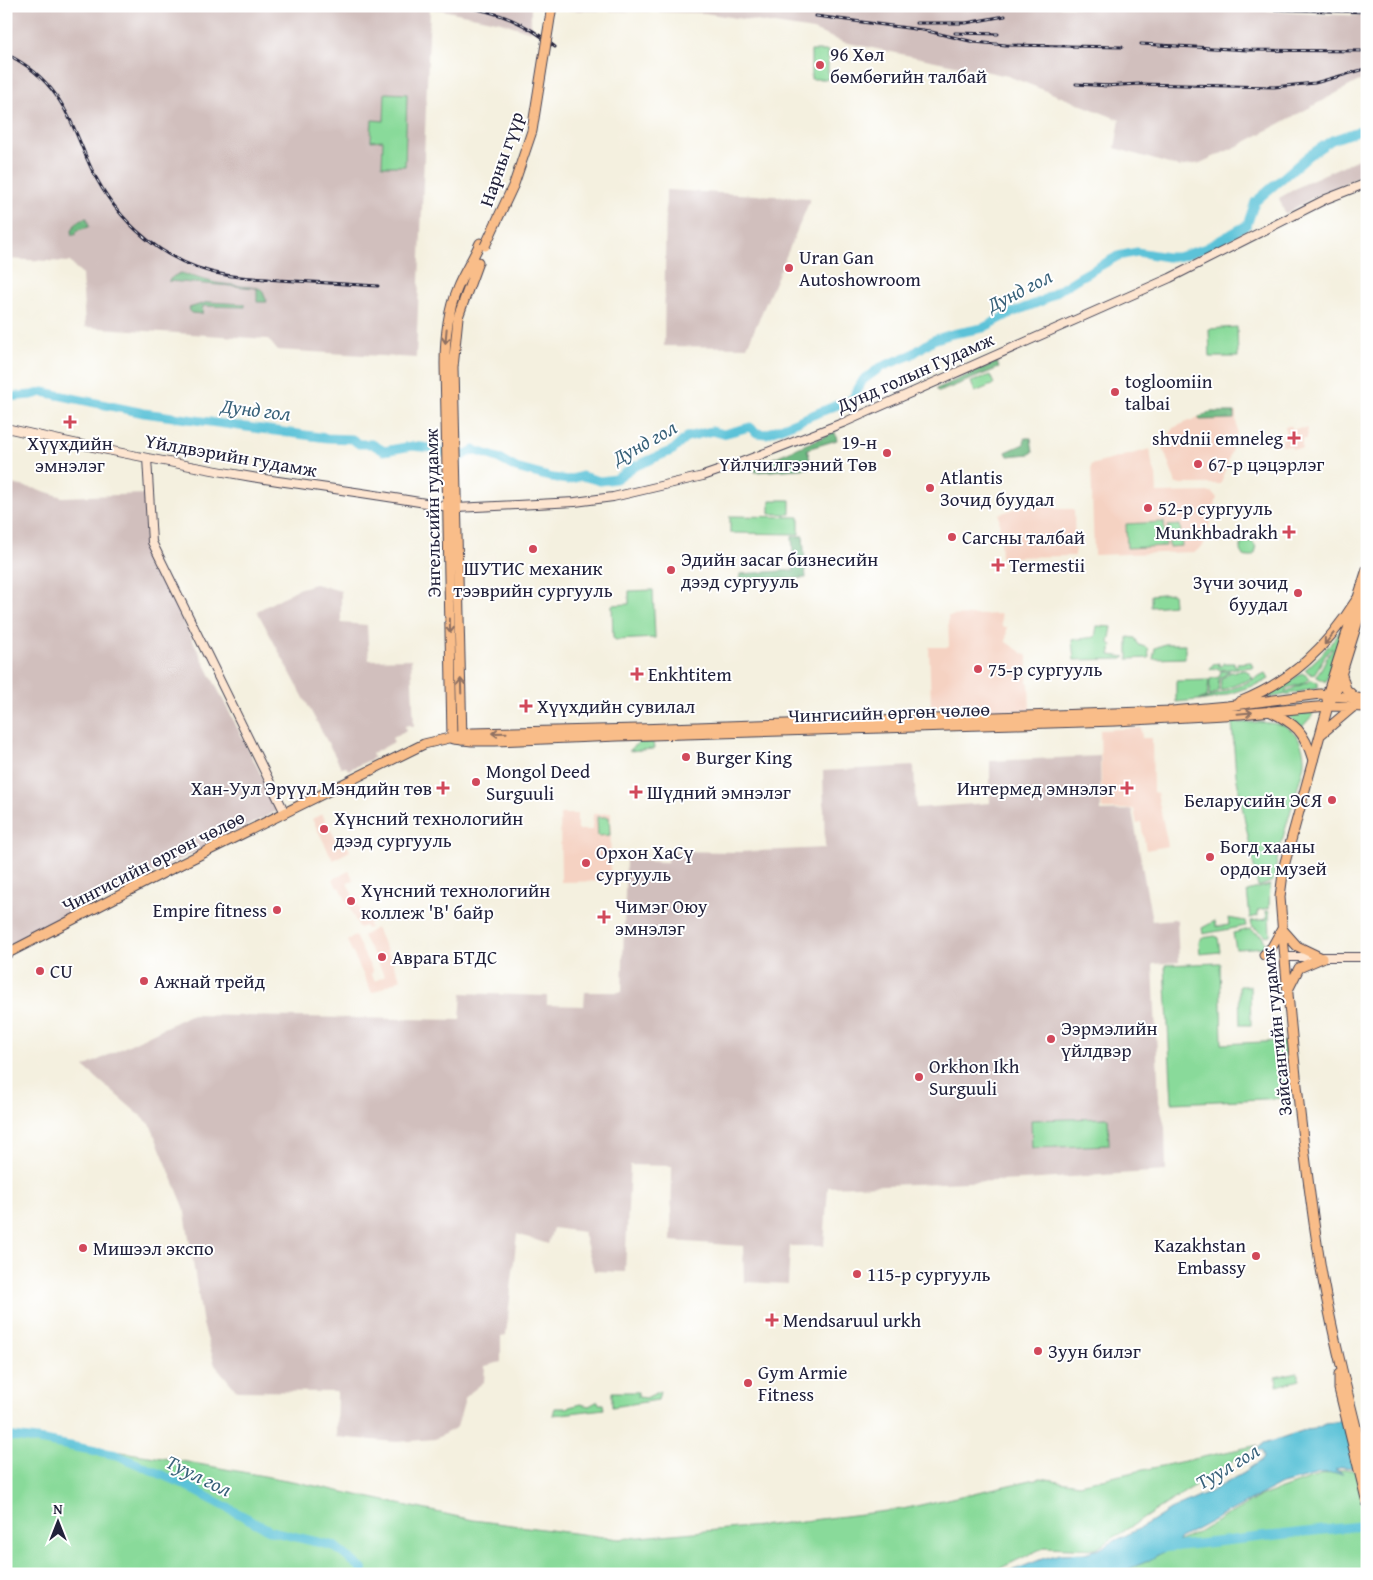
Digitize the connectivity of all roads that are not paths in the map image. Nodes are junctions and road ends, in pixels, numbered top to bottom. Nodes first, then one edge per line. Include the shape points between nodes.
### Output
1 (547, 6) edge
2 (552, 6) edge
3 (1367, 183) edge
4 (482, 244) junction
5 (457, 289) joint
6 (458, 317) joint
7 (6, 428) edge
8 (450, 434) junction
9 (147, 458) junction
10 (452, 508) junction
11 (1367, 569) edge
12 (1367, 592) edge
13 (1357, 599) junction
14 (1342, 671) junction
15 (1330, 695) junction
16 (1359, 701) edge
17 (451, 706) junction
18 (461, 706) junction
19 (1227, 706) junction
20 (1328, 706) junction
21 (1367, 707) edge
22 (1269, 711) junction
23 (921, 723) junction
24 (1320, 736) junction
25 (452, 738) junction
26 (462, 738) junction
27 (1313, 760) junction
28 (285, 813) junction
29 (1282, 929) junction
30 (6, 954) edge
31 (1264, 955) dead end
32 (1285, 957) junction
33 (1367, 957) edge
34 (1322, 958) junction
35 (1289, 990) junction
36 (1346, 1402) junction
37 (1367, 1471) edge
38 (1367, 1503) edge

1 - 4 main road, Нарны гүүр via 526,129
2 - 4 main road, Нарны гүүр, bridge via 532,131 514,184
3 - 10 main road, Дунд голын Гудамж via 1326,199 1170,278 854,418 729,467 613,497
4 - 5 main road, Нарны гүүр
4 - 6 main road, Нарны гүүр
5 -> 8 main road, Энгельсийн гудамж via 446,335
6 - 8 main road, Энгельсийн гудамж
7 - 9 main road, Yйлдвэрийн гудамж
8 - 10 main road, Энгельсийн гудамж
9 - 10 main road, Yйлдвэрийн гудамж
9 - 28 main road via 152,542
10 -> 17 main road, Энгельсийн гудамж
18 -> 10 main road, Энгельсийн гудамж
11 - 13 main road
12 - 14 main road
13 - 15 main road
13 -> 19 main road via 1308,660 1268,689
14 - 15 main road
14 - 16 main road via 1346,689
15 - 16 main road, Чингисийн өргөн чөлөө
15 - 19 main road, Чингисийн өргөн чөлөө
15 - 20 main road, Зайсангийн гудамж
16 - 20 main road, Чингисийн өргөн чөлөө
16 - 21 main road
16 - 24 main road
17 - 18 main road
17 - 25 main road, Энгельсийн гудамж
18 - 26 main road, Энгельсийн гудамж
19 - 23 main road, Чингисийн өргөн чөлөө
20 - 22 main road, Чингисийн өргөн чөлөө
20 - 24 main road, Зайсангийн гудамж
23 -> 22 main road, Чингисийн өргөн чөлөө via 1116,721
22 - 27 main road via 1299,729
23 - 26 main road, Чингисийн өргөн чөлөө via 472,733
24 - 27 main road, Зайсангийн гудамж
25 - 26 main road, Чингисийн өргөн чөлөө
25 - 28 main road, Чингисийн өргөн чөлөө via 424,744
27 - 29 main road, Зайсангийн гудамж via 1280,883
28 - 30 main road, Чингисийн өргөн чөлөө
29 - 31 main road
29 - 32 main road, Зайсангийн гудамж
29 - 34 main road via 1297,946
32 - 34 main road
32 - 35 main road, Зайсангийн гудамж
33 - 34 main road
34 - 35 main road via 1299,968
35 - 36 main road, Зайсангийн гудамж via 1318,1251
36 - 37 main road, Зайсангийн гудамж
36 - 38 main road, Зайсангийн гудамж

